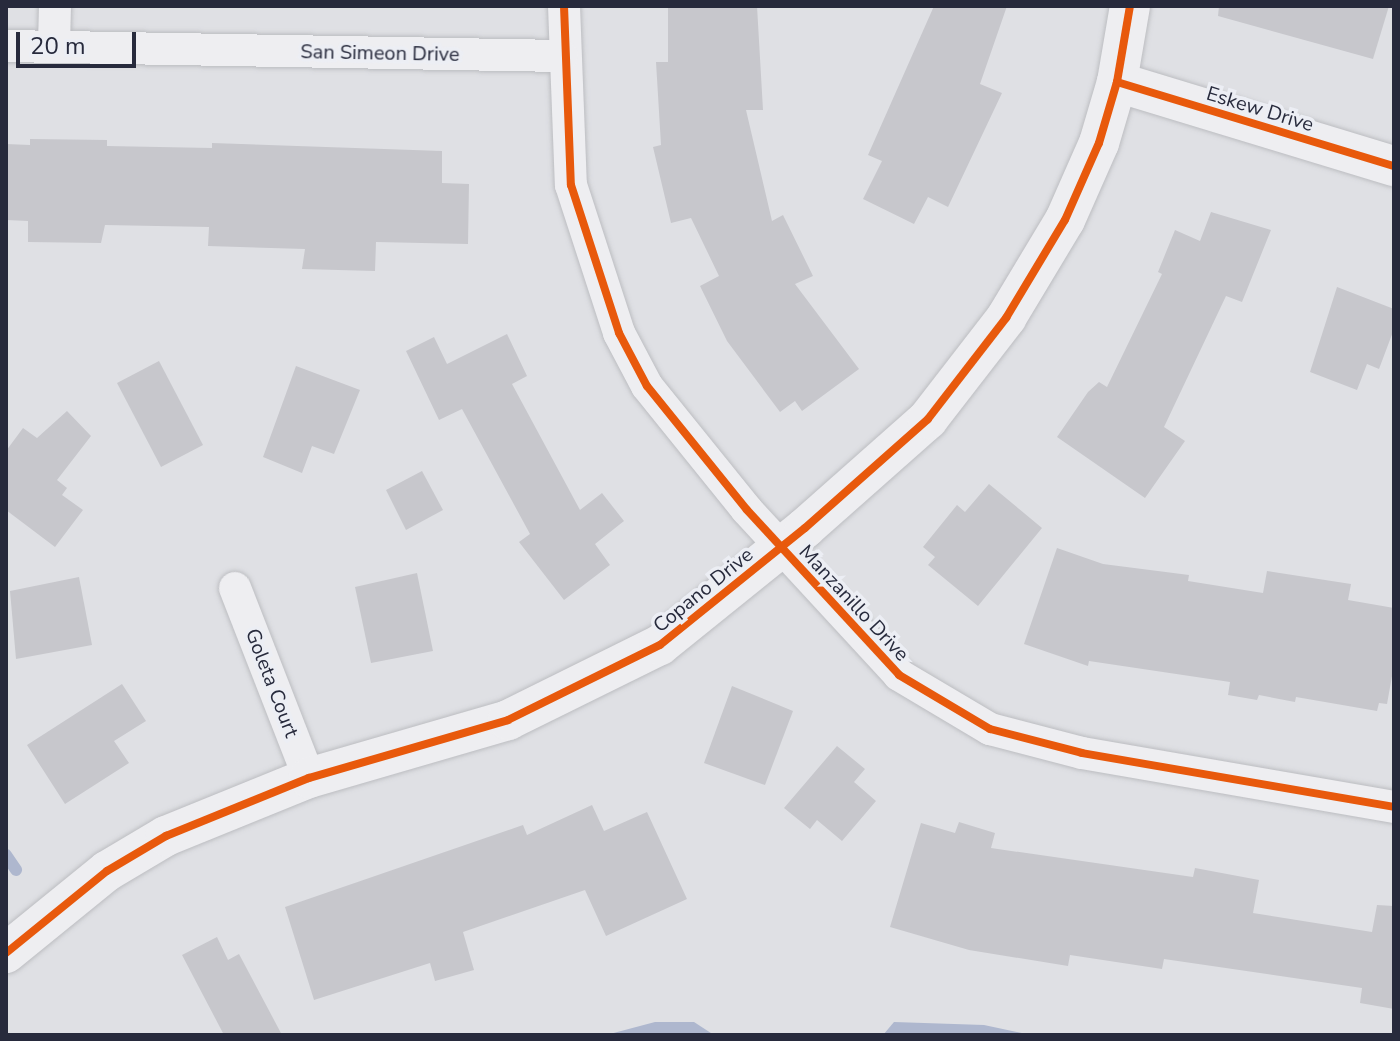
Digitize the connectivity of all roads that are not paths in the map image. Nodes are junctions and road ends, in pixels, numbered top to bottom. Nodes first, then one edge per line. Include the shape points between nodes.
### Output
1 (55, 6) edge
2 (564, 6) edge
3 (1130, 6) edge
4 (6, 46) edge
5 (54, 46) junction
6 (562, 56) junction
7 (1117, 82) junction
8 (1394, 166) edge
9 (780, 548) junction
10 (235, 588) dead end
11 (309, 778) junction
12 (1394, 807) edge
13 (6, 953) edge

1 - 5 street
2 - 6 street, Manzanillo Drive
3 - 7 street, Copano Drive
4 - 5 street, San Simeon Drive
5 - 6 street, San Simeon Drive
6 - 9 street, Manzanillo Drive via 571,185 619,333 647,386
7 - 8 street, Eskew Drive
7 - 9 street, Copano Drive via 1099,143 1065,220 1006,318 928,419
9 - 11 street, Copano Drive via 660,645 508,720
9 - 12 street, Manzanillo Drive via 899,675 990,729 1082,753
10 - 11 street, Goleta Court
11 - 13 street, Copano Drive via 166,836 107,871

